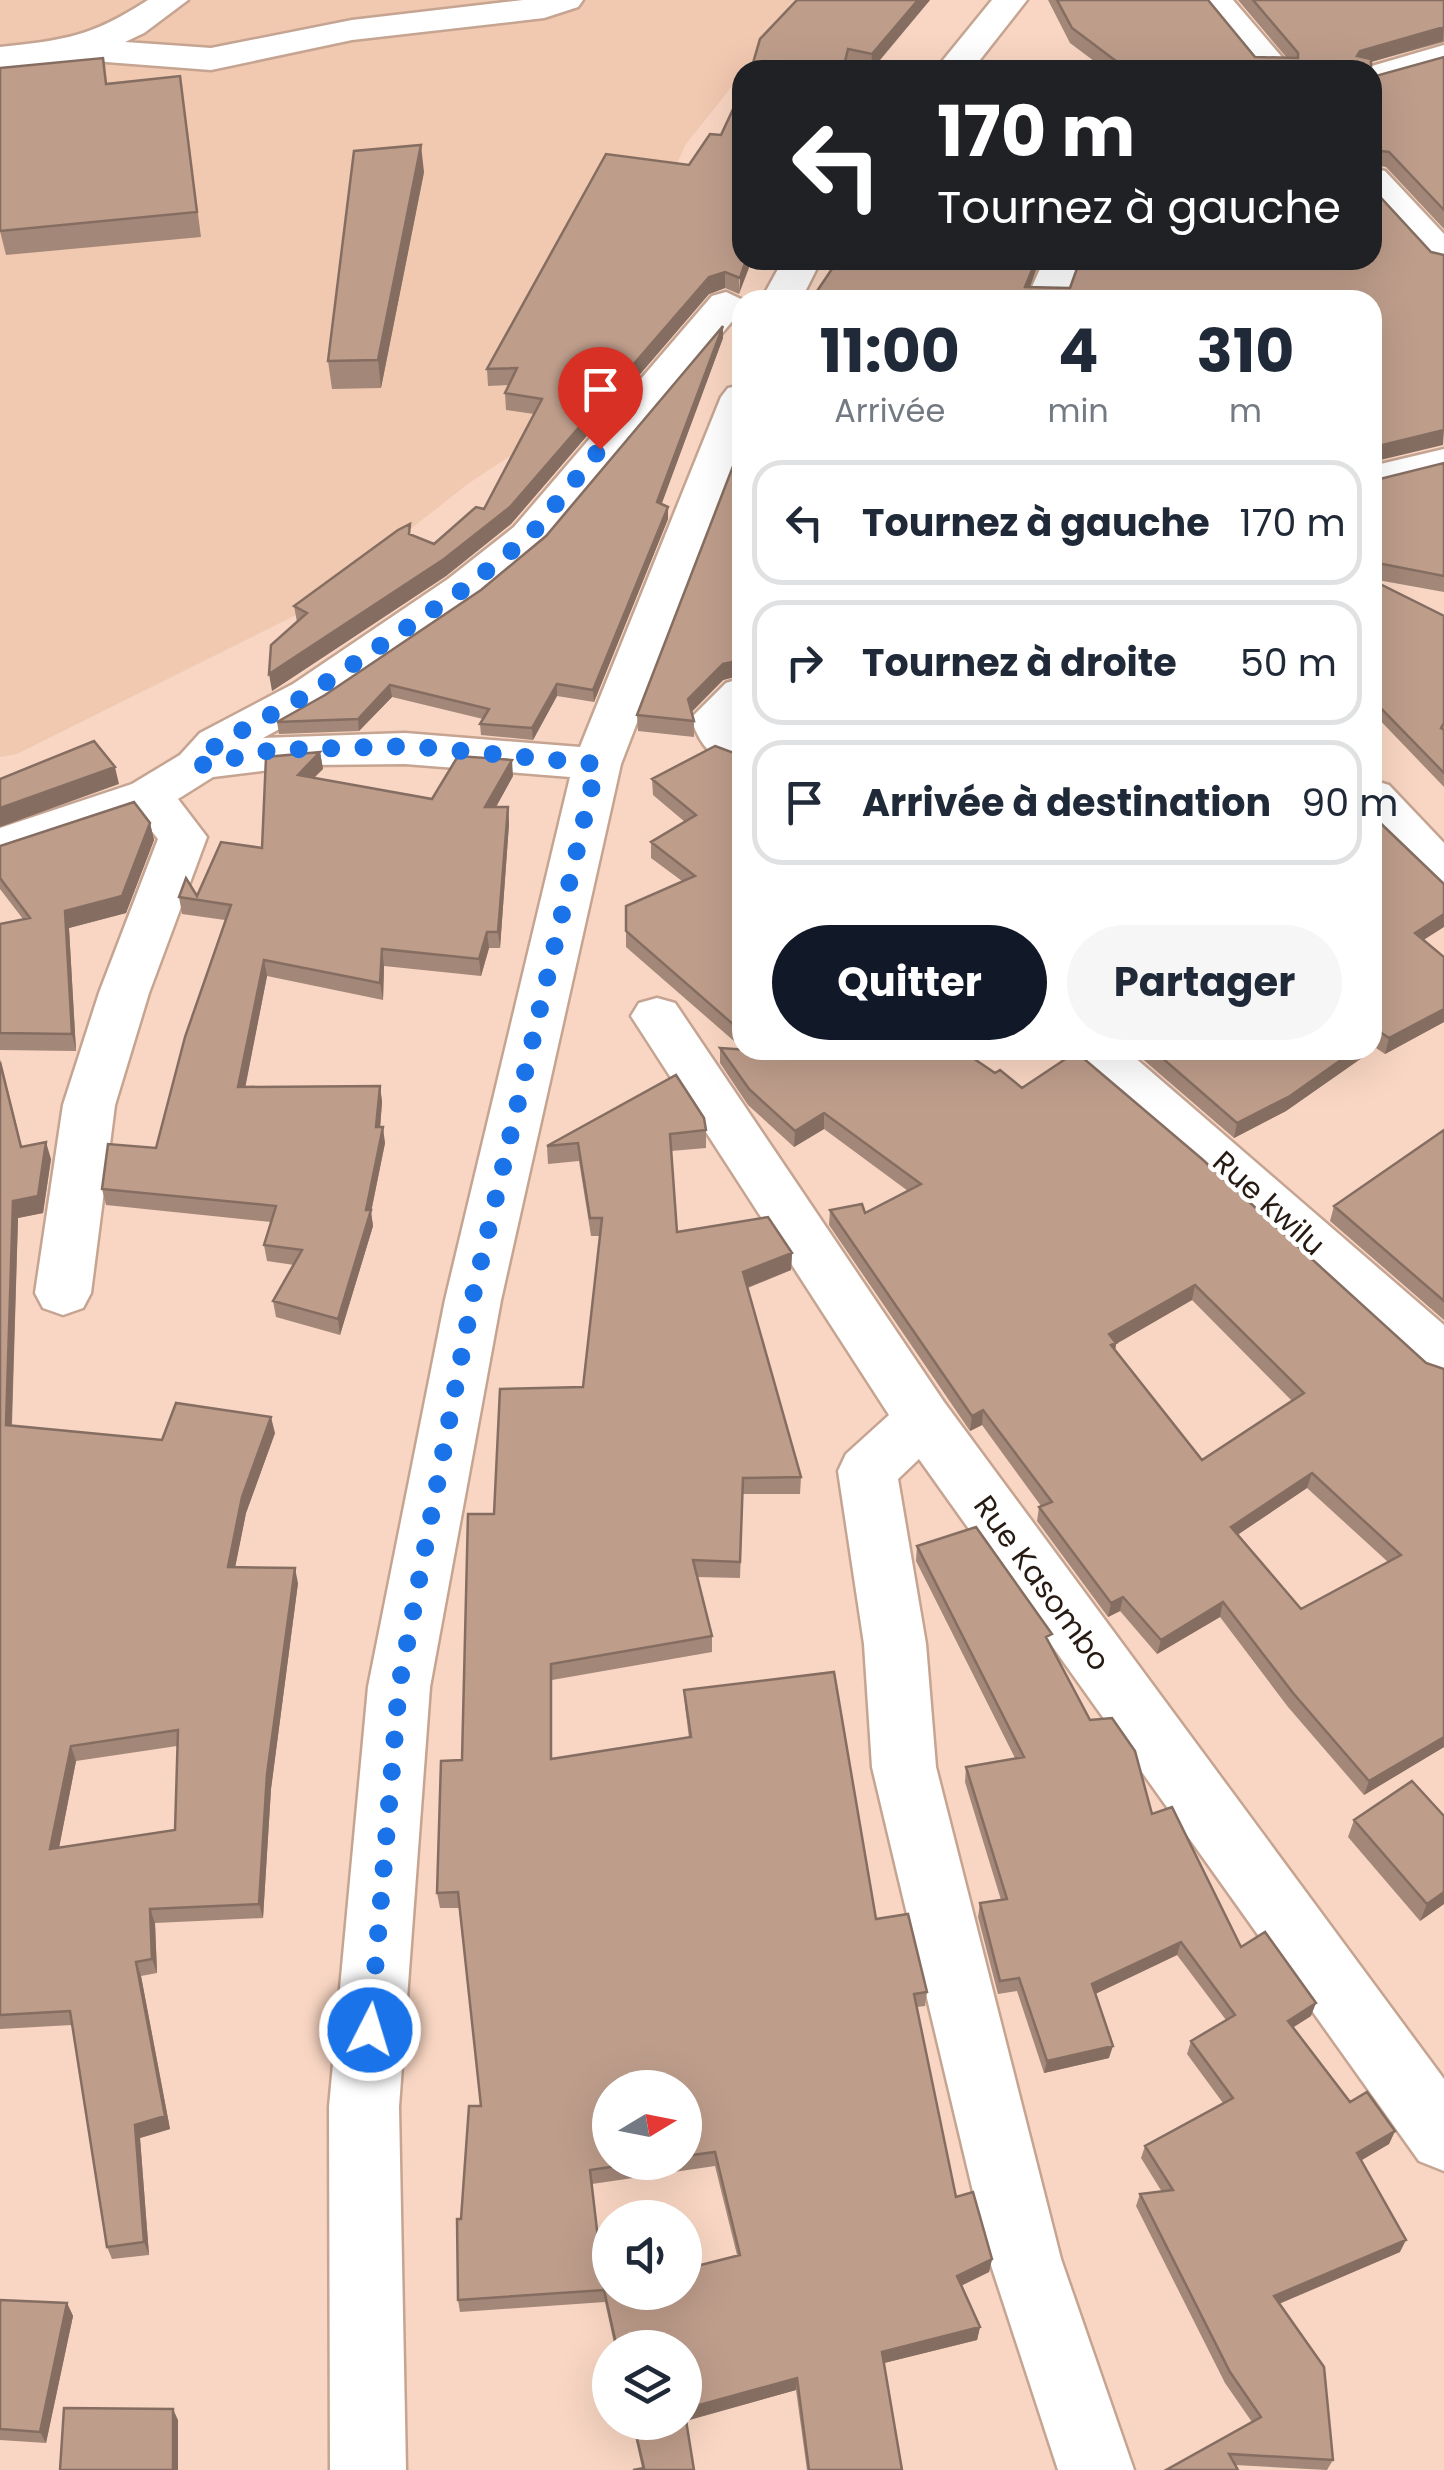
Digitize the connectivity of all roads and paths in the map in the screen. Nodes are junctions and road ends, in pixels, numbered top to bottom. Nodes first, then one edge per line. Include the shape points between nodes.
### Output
1 (171, 0) edge
2 (566, 0) edge
3 (1010, 0) edge
4 (1215, 0) edge
5 (80, 49) junction
6 (1444, 56) edge
7 (0, 58) edge
8 (962, 60) edge
9 (1266, 60) edge
10 (1382, 73) edge
11 (1382, 191) edge
12 (1444, 257) edge
13 (726, 304) dead end
14 (732, 422) edge
15 (1444, 462) edge
16 (1382, 477) edge
17 (732, 702) edge
18 (732, 747) edge
19 (597, 764) junction
20 (197, 766) junction
21 (149, 796) junction
22 (1382, 807) edge
23 (0, 846) edge
24 (1444, 873) edge
25 (656, 1016) dead end
26 (1104, 1060) edge
27 (64, 1293) dead end
28 (1444, 1360) edge
29 (923, 1419) junction
30 (1444, 2137) edge
31 (368, 2470) edge
32 (1096, 2470) edge

1 - 5 street
2 - 5 street via 352,30 211,59
3 - 8 street
4 - 9 street
5 - 7 street
6 - 10 street
11 - 12 street
13 - 20 street via 530,536 309,694 217,744
14 - 19 street
15 - 16 street
17 - 18 street via 714,718 719,736
19 - 20 street via 410,746 272,750
19 - 31 street via 472,1300 399,1686 364,2107
20 - 21 street
21 - 23 street
21 - 27 street via 183,837 89,1105
22 - 24 street
25 - 29 street, Rue Kasombo
26 - 28 street, Rue kwilu
29 - 30 street, Rue Kasombo
29 - 32 street via 867,1470 895,1644 904,1767 1025,2259

